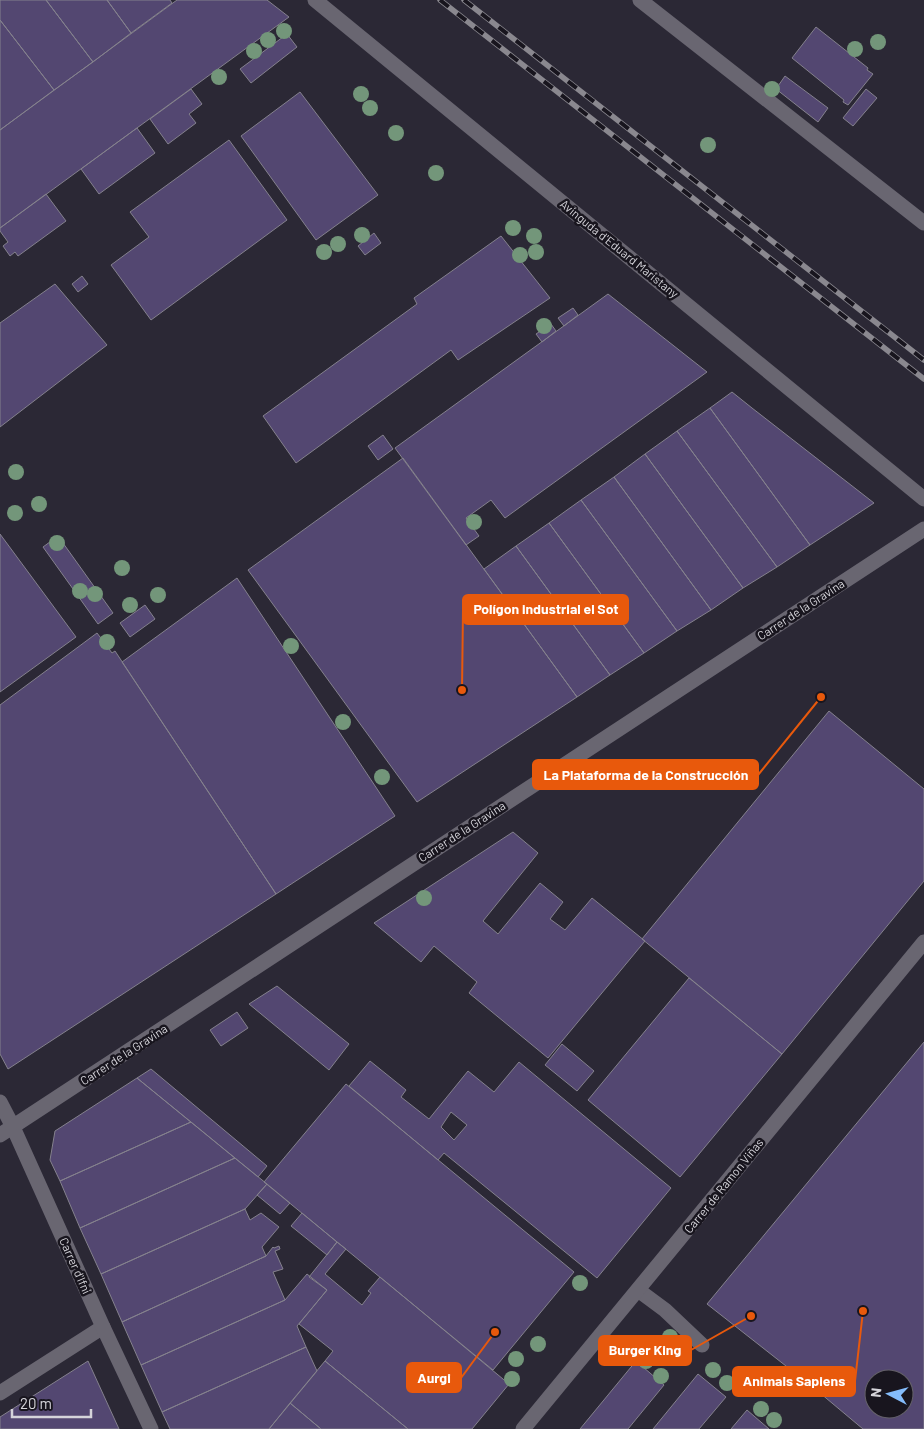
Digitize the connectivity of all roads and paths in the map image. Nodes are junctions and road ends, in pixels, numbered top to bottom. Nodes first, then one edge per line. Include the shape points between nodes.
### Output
1 (315, 0) edge
2 (640, 0) edge
3 (924, 223) edge
4 (924, 499) edge
5 (924, 529) edge
6 (924, 942) edge
7 (0, 1102) edge
8 (13, 1127) junction
9 (0, 1136) edge
10 (638, 1290) junction
11 (103, 1327) junction
12 (702, 1345) dead end
13 (0, 1393) edge
14 (151, 1429) edge
15 (523, 1429) edge

1 - 4 street, Avinguda d'Eduard Maristany
2 - 3 street
5 - 8 street, Carrer de la Gravina
6 - 10 street, Carrer de Ramon Viñas
7 - 8 street, Carrer d'Ifni
8 - 9 street, Carrer de la Gravina
8 - 11 street, Carrer d'Ifni
10 - 12 street
10 - 15 street, Carrer de Ramon Viñas
11 - 13 street
11 - 14 street, Carrer d'Ifni

